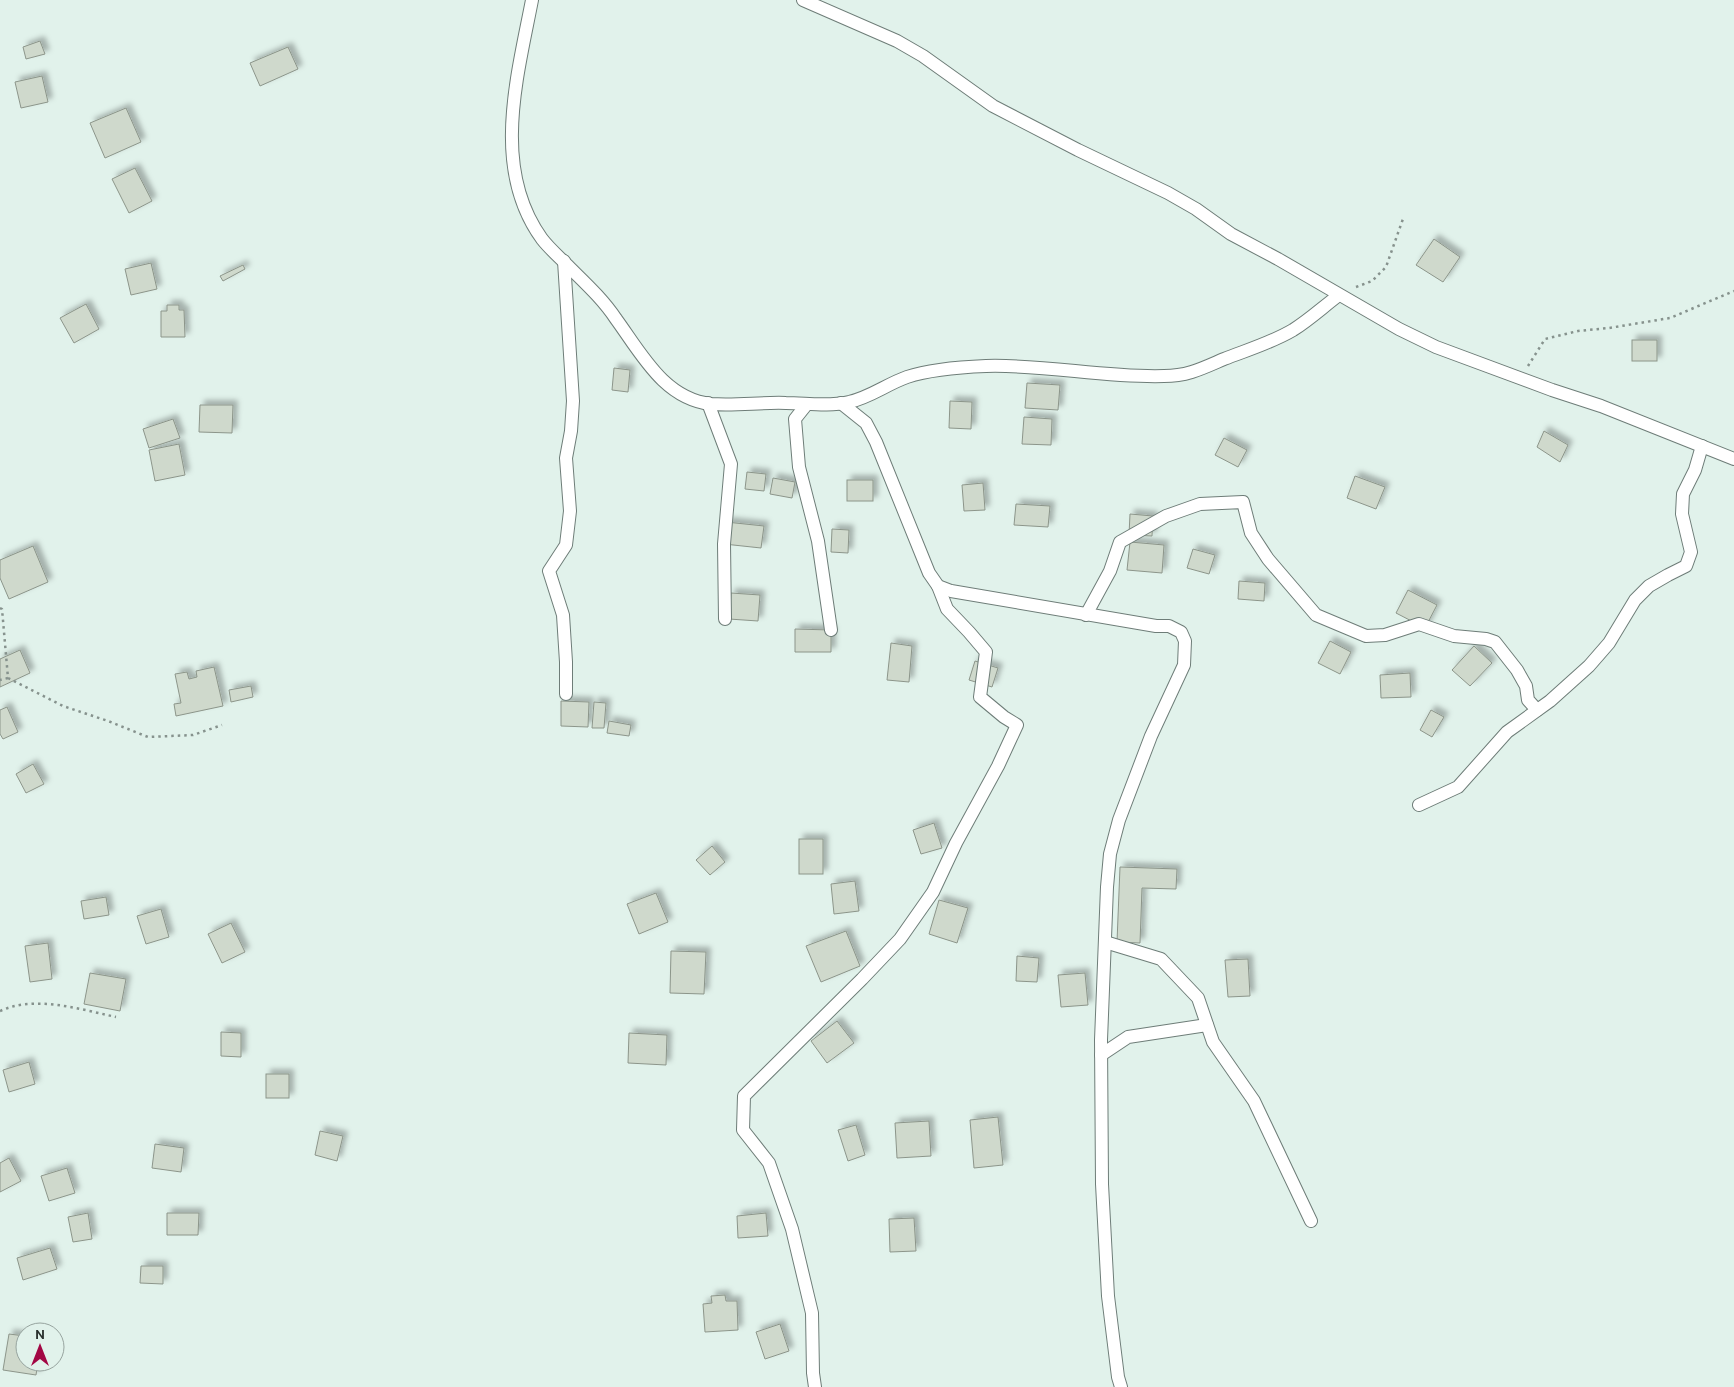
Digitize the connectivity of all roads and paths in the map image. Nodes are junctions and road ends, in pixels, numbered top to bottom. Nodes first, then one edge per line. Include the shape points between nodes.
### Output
1 (532, 0) edge
2 (803, 0) edge
3 (1404, 216) dead end
4 (564, 261) junction
5 (1734, 291) edge
6 (1338, 295) junction
7 (1520, 377) junction
8 (840, 403) junction
9 (708, 404) junction
10 (807, 404) junction
11 (1702, 446) junction
12 (1734, 459) edge
13 (938, 586) junction
14 (0, 608) edge
15 (1086, 615) junction
16 (725, 619) dead end
17 (831, 630) dead end
18 (8, 678) junction
19 (0, 680) edge
20 (566, 694) dead end
21 (1537, 710) junction
22 (222, 725) dead end
23 (1419, 805) dead end
24 (1105, 942) junction
25 (0, 1011) edge
26 (116, 1016) dead end
27 (1207, 1025) junction
28 (1101, 1055) junction
29 (1311, 1221) dead end
30 (815, 1387) edge
31 (1120, 1387) edge

1 - 4 street via 513,108 515,181 533,226
2 - 6 street via 898,41 993,106 1168,193 1231,234
3 - 6 path via 1386,267 1372,281
4 - 9 street via 597,294 644,361 658,375 690,400
4 - 20 street via 573,401 566,458 570,511 566,545 549,571 563,615
5 - 7 path via 1670,318 1545,339
6 - 7 street via 1436,347
6 - 8 street via 1293,329 1271,341 1190,374 1135,375 987,366 907,377 850,402
7 - 11 street
8 - 10 street
8 - 13 street via 866,423 929,573
9 - 10 street
9 - 16 street via 731,464 724,544
10 - 17 street via 795,419 799,467 818,541
11 - 12 street
11 - 21 street via 1683,494 1682,514 1691,552 1686,566 1649,586 1635,600 1609,643 1589,666
13 - 15 street via 950,591
13 - 30 street via 947,609 986,652 980,697 1018,725 933,892 900,939 744,1096 743,1130 769,1163 797,1248 812,1313
14 - 18 path
15 - 21 street via 1110,571 1120,542 1166,516 1200,504 1243,502 1251,533 1268,559 1316,615 1366,636 1385,635 1419,624 1454,636 1495,642 1517,670 1526,686 1528,700
15 - 24 street via 1169,626 1181,632 1185,640 1184,665 1150,736 1119,820 1110,854
18 - 19 path
18 - 22 path via 63,706 148,738 193,735
21 - 23 street via 1507,732 1458,787
24 - 27 street via 1161,959 1198,998
24 - 28 street
25 - 26 path via 12,1006 49,1004
27 - 28 street via 1128,1037
27 - 29 street via 1213,1042 1254,1101
28 - 31 street via 1102,1184 1108,1296

